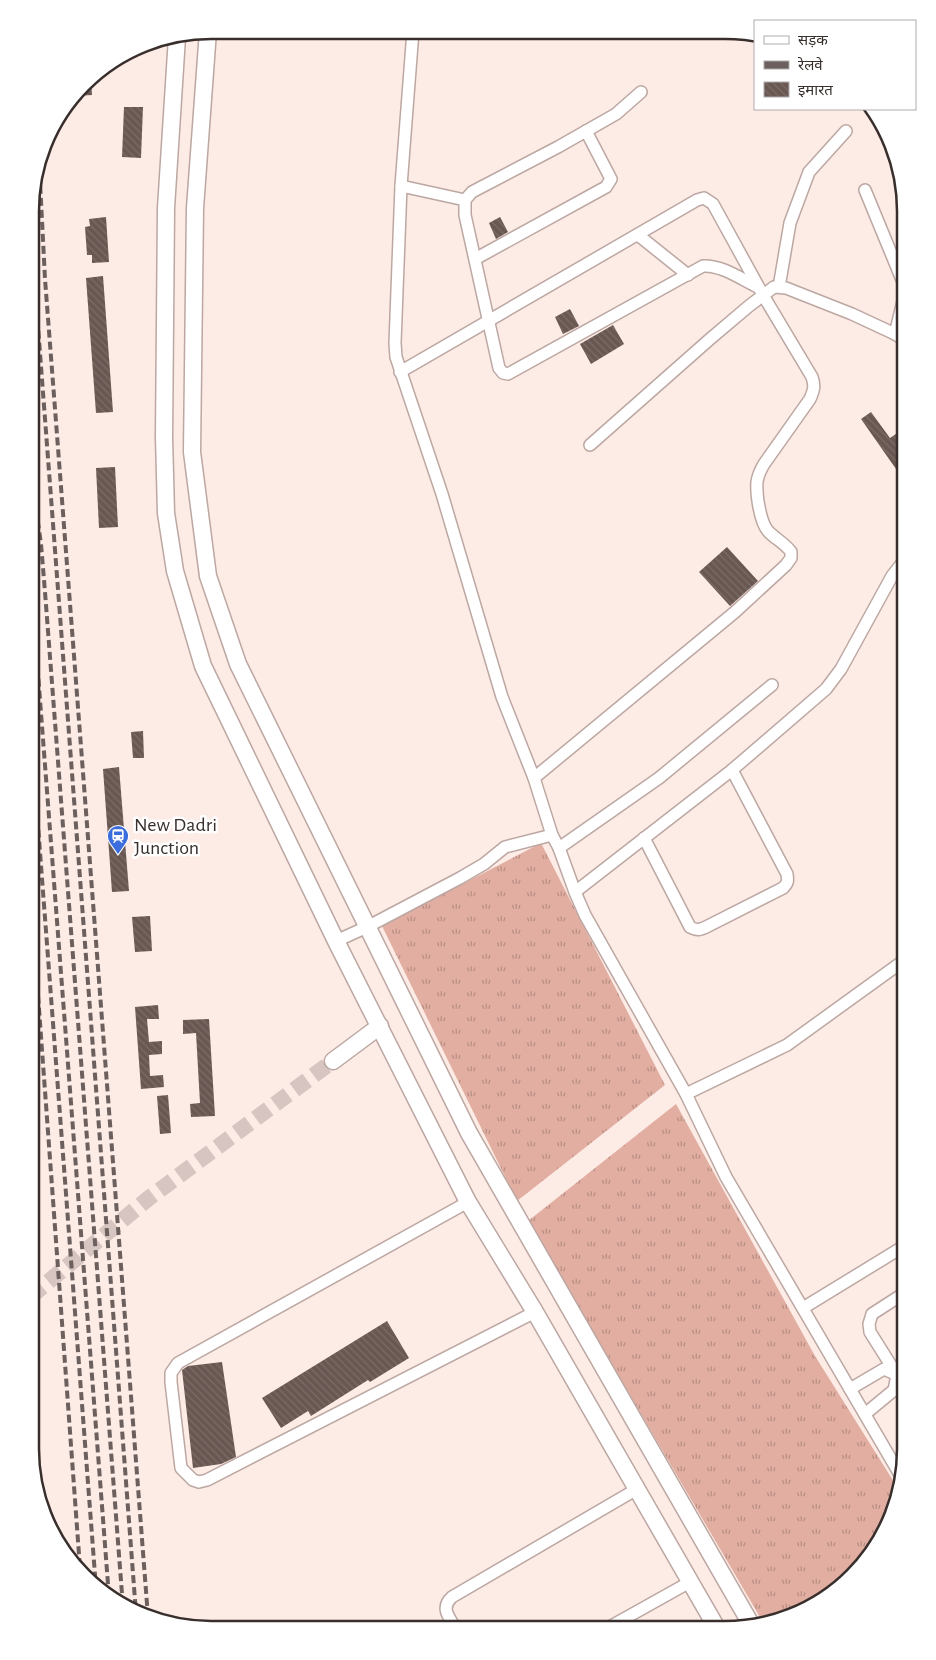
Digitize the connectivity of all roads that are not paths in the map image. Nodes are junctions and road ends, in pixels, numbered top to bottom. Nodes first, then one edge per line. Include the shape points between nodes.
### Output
1 (207, 39) edge
2 (412, 39) edge
3 (177, 43) edge
4 (641, 92) dead end
5 (586, 131) junction
6 (846, 132) dead end
7 (402, 186) junction
8 (865, 190) dead end
9 (465, 200) junction
10 (638, 235) junction
11 (475, 258) junction
12 (897, 265) edge
13 (688, 275) junction
14 (779, 287) junction
15 (760, 291) junction
16 (490, 320) junction
17 (897, 326) edge
18 (895, 334) joint
19 (400, 372) junction
20 (590, 445) dead end
21 (897, 570) edge
22 (772, 685) dead end
23 (732, 770) junction
24 (534, 778) junction
25 (552, 834) junction
26 (644, 838) junction
27 (559, 848) junction
28 (575, 892) junction
29 (366, 927) junction
30 (336, 941) junction
31 (897, 966) edge
32 (380, 1026) junction
33 (333, 1061) tunnel mouth
34 (686, 1094) junction
35 (468, 1202) junction
36 (897, 1251) edge
37 (897, 1298) edge
38 (803, 1308) junction
39 (535, 1312) junction
40 (897, 1375) junction
41 (850, 1389) junction
42 (865, 1414) junction
43 (896, 1468) edge
44 (636, 1489) junction
45 (690, 1582) junction
46 (748, 1619) edge
47 (451, 1621) edge
48 (620, 1621) edge
49 (713, 1621) edge

1 - 29 street via 195,208 192,452 208,576 238,664
2 - 7 street
3 - 30 street via 166,208 164,437 166,513 175,571 203,666
4 - 5 street via 624,108
5 - 9 street via 472,192
5 - 11 street via 611,179 606,187
6 - 14 street via 810,172 790,223
7 - 9 street
7 - 19 street via 395,343
8 - 12 street
9 - 11 street via 465,215
10 - 13 street
10 - 15 street via 697,200 709,200
10 - 16 street
11 - 16 street
13 - 15 street via 703,266 715,266
13 - 16 street via 508,374 500,368
14 - 15 street
14 - 18 street
15 - 20 street
15 - 24 street via 814,385 810,399 764,464 757,482 764,526 788,547 792,552 791,558 735,612
16 - 19 street
17 - 18 street
19 - 24 street via 442,494 502,697
21 - 23 street via 841,669 826,689
22 - 27 street via 659,778
23 - 26 street
23 - 26 street via 787,874 787,884 783,888 695,930 690,927
24 - 25 street
25 - 27 street
25 - 29 street via 504,847 460,878
26 - 28 street
27 - 28 street
28 - 34 street
29 - 30 street
29 - 46 street via 469,1132
30 - 32 street
31 - 34 street via 787,1045
32 - 33 street
32 - 35 street
34 - 38 street via 726,1177
35 - 39 street
35 - 39 street via 178,1363 171,1373 171,1382 181,1468 193,1480 208,1480
36 - 38 street
37 - 40 street via 872,1314 869,1324 870,1332
38 - 41 street
39 - 44 street
40 - 41 street via 884,1369
40 - 42 street via 894,1390
41 - 42 street
42 - 43 street
44 - 45 street
44 - 47 street via 452,1597 446,1607
45 - 48 street
45 - 49 street

